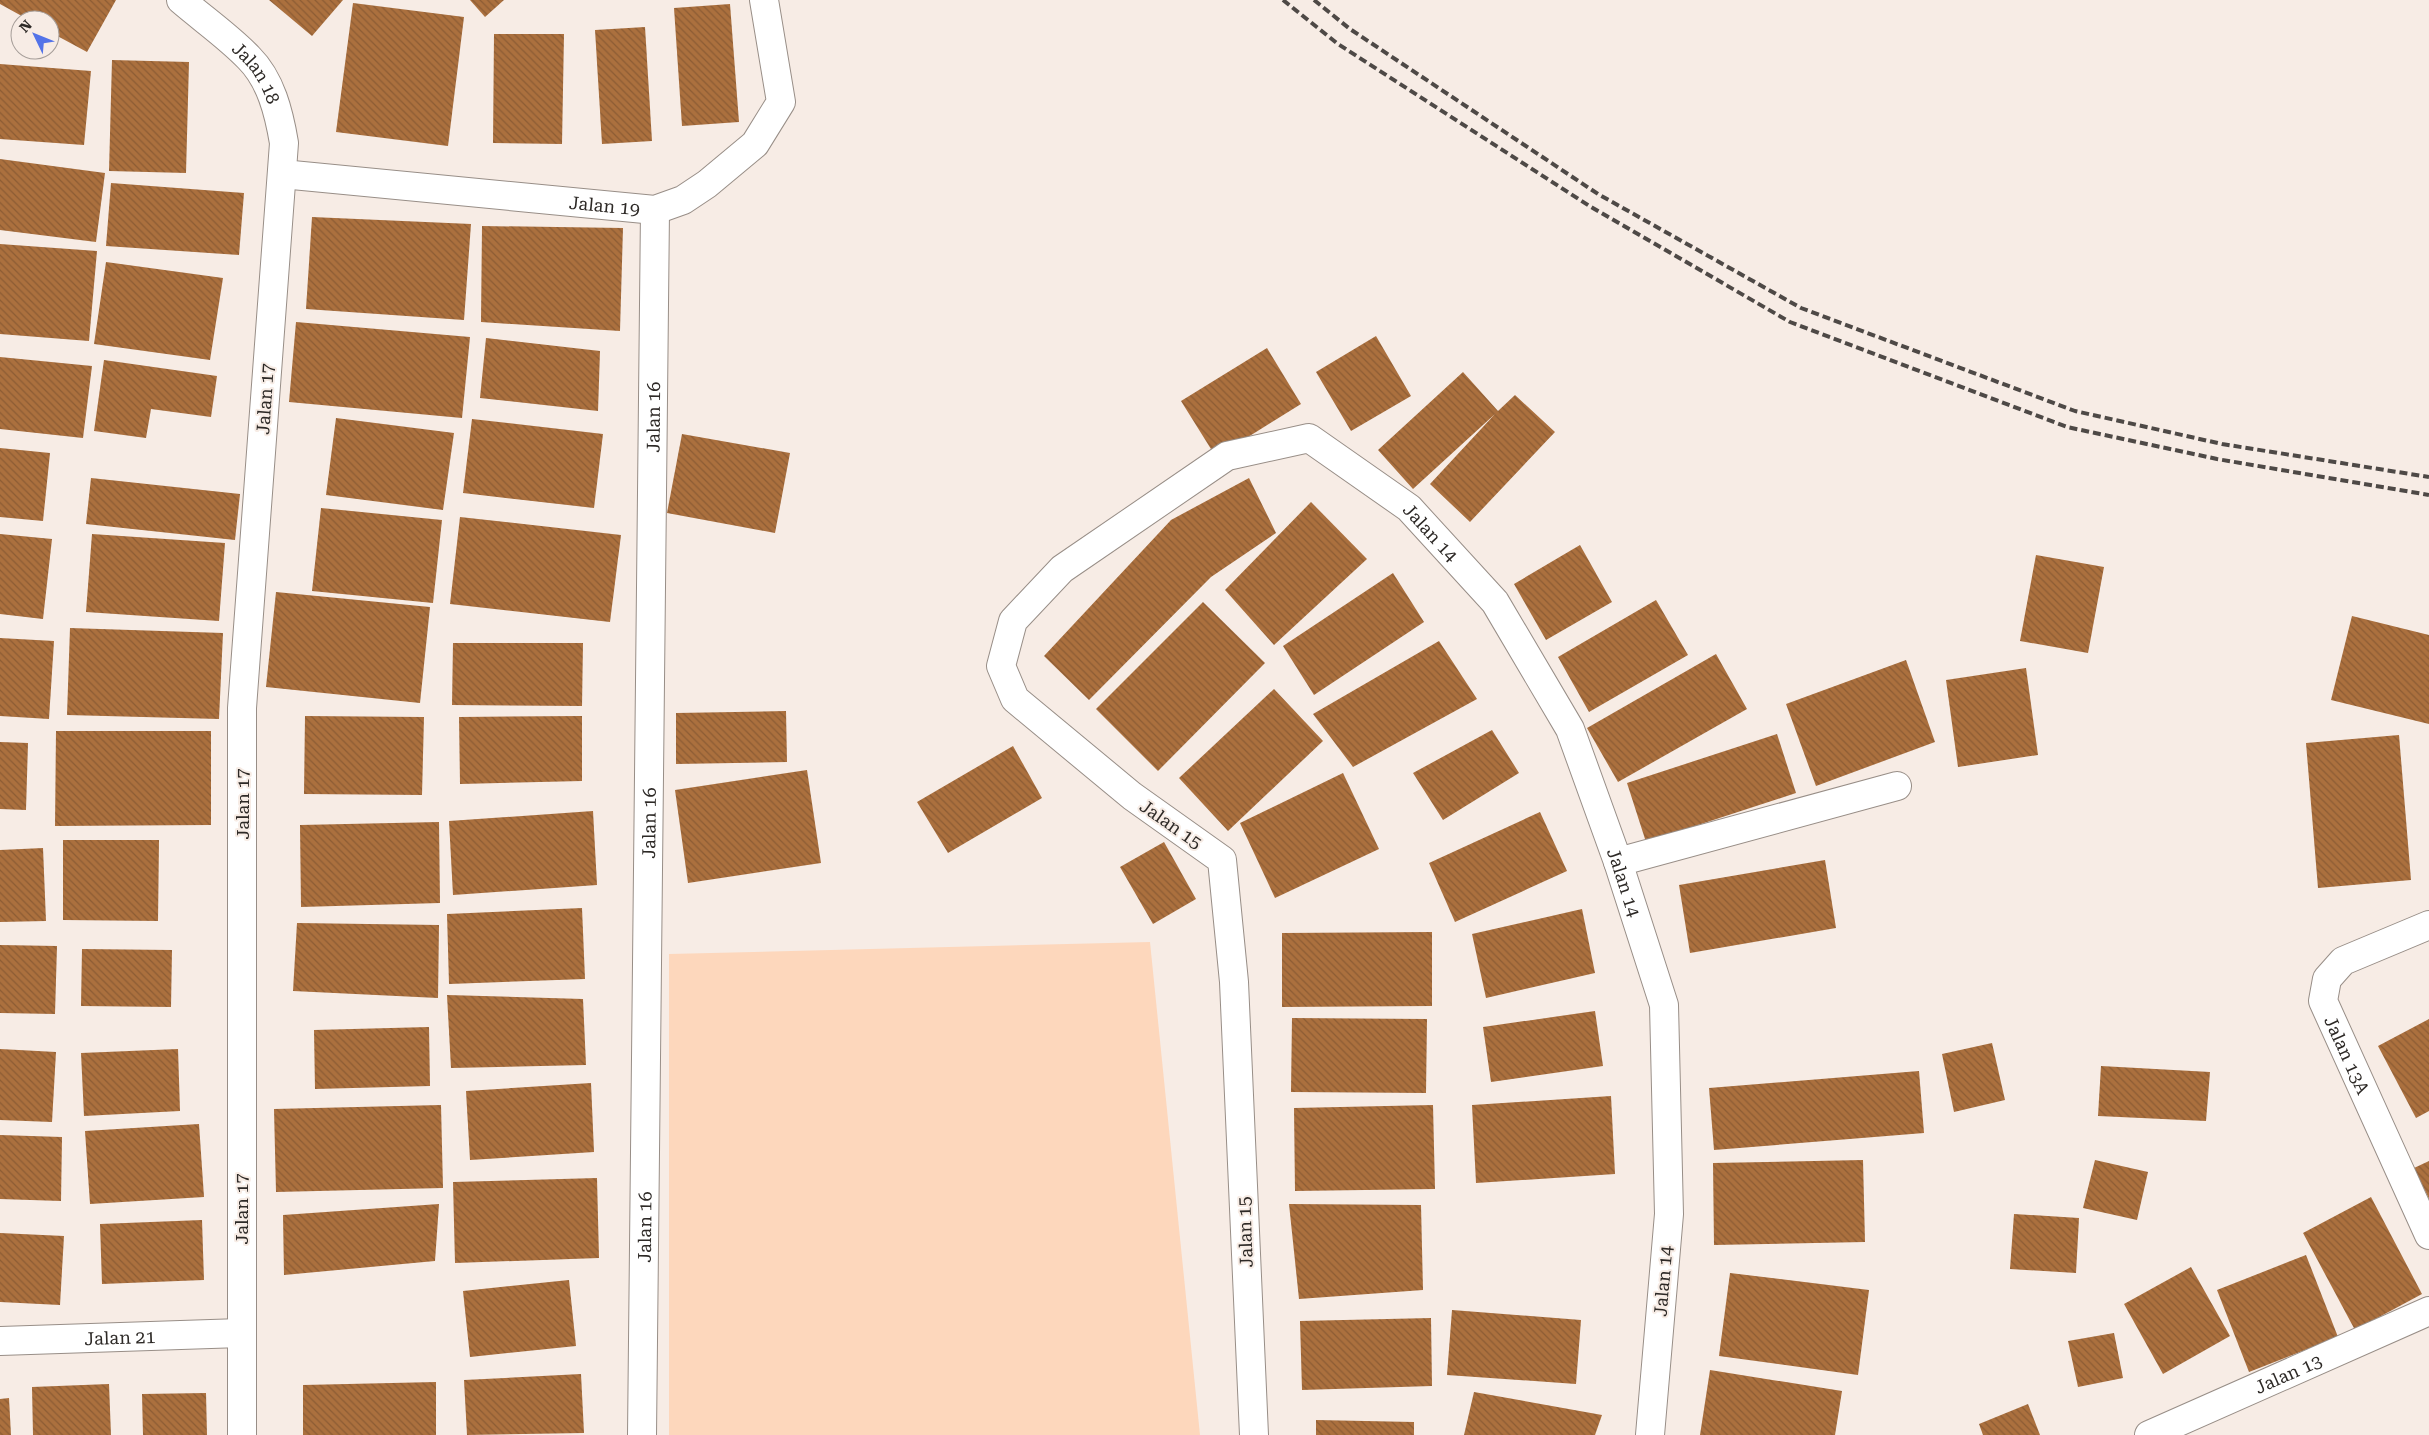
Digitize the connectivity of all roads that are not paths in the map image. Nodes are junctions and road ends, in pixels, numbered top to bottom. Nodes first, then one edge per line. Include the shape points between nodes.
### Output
1 (181, 0) edge
2 (764, 0) edge
3 (282, 174) junction
4 (654, 210) junction
5 (1309, 438) joint
6 (1897, 786) dead end
7 (1618, 862) junction
8 (2429, 925) edge
9 (2429, 1235) edge
10 (2429, 1311) edge
11 (241, 1333) junction
12 (0, 1342) edge
13 (2166, 1431) edge
14 (242, 1435) edge
15 (642, 1435) edge
16 (1254, 1435) edge
17 (1650, 1435) edge

1 - 3 street, Jalan 18 via 250,58 266,84 279,114 284,143
2 - 4 street, Jalan 19 via 781,102 755,144 699,190 683,200
3 - 4 street, Jalan 19
3 - 11 street, Jalan 17 via 242,708
4 - 15 street, Jalan 16
5 - 7 street, Jalan 14 via 1409,508 1495,602 1570,729
5 - 16 street, Jalan 15 via 1226,456 1062,569 1013,622 1001,666 1015,699 1132,796 1222,860 1234,982
6 - 7 street
7 - 17 street, Jalan 14 via 1664,1005 1669,1214
8 - 9 street, Jalan 13A via 2343,960 2327,979 2323,1001
10 - 13 street, Jalan 13
11 - 12 street, Jalan 21
11 - 14 street, Jalan 17

